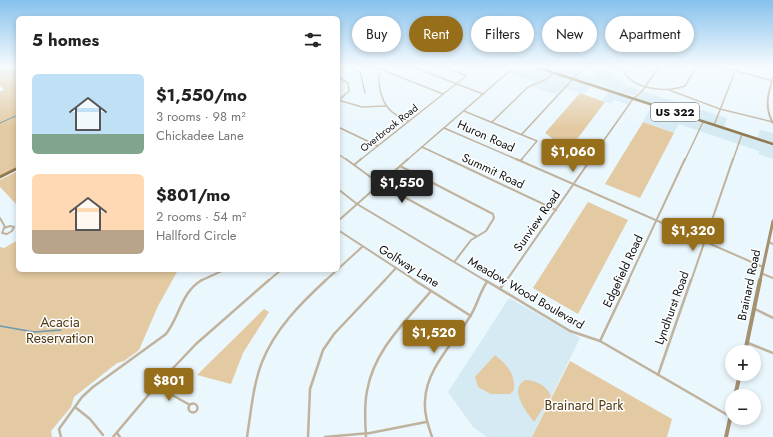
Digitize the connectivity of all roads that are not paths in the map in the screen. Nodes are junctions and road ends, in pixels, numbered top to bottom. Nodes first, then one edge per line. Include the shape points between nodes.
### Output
1 (349, 87) edge
2 (381, 87) edge
3 (427, 87) edge
4 (452, 87) edge
5 (467, 87) edge
6 (491, 87) edge
7 (528, 87) edge
8 (565, 87) edge
9 (598, 87) edge
10 (645, 87) edge
11 (654, 87) edge
12 (679, 87) edge
13 (728, 87) edge
14 (771, 87) edge
15 (669, 90) junction
16 (444, 94) junction
17 (483, 94) junction
18 (340, 98) edge
19 (633, 99) junction
20 (340, 101) edge
21 (386, 106) junction
22 (720, 108) junction
23 (464, 111) junction
24 (409, 121) junction
25 (492, 122) junction
26 (703, 122) junction
27 (773, 122) edge
28 (714, 125) junction
29 (444, 128) junction
30 (340, 129) edge
31 (522, 134) junction
32 (742, 134) junction
33 (773, 144) edge
34 (378, 146) junction
35 (422, 147) junction
36 (340, 155) edge
37 (521, 161) junction
38 (354, 165) junction
39 (400, 166) junction
40 (16, 169) edge
41 (0, 177) edge
42 (380, 184) junction
43 (574, 184) junction
44 (340, 191) edge
45 (357, 204) junction
46 (556, 210) junction
47 (0, 218) edge
48 (340, 219) edge
49 (656, 220) junction
50 (773, 221) edge
51 (5, 227) junction
52 (340, 231) edge
53 (476, 236) junction
54 (705, 241) junction
55 (769, 242) junction
56 (773, 244) edge
57 (362, 247) junction
58 (455, 261) junction
59 (763, 267) junction
60 (340, 268) edge
61 (396, 268) junction
62 (220, 272) edge
63 (279, 272) edge
64 (336, 272) edge
65 (763, 274) junction
66 (773, 278) edge
67 (487, 282) junction
68 (500, 289) junction
69 (431, 291) junction
70 (755, 309) junction
71 (470, 316) junction
72 (773, 318) edge
73 (600, 341) junction
74 (747, 343) joint
75 (773, 354) edge
76 (658, 374) junction
77 (156, 386) junction
78 (190, 405) dead end
79 (75, 406) junction
80 (725, 413) edge
81 (426, 422) junction
82 (729, 425) edge
83 (117, 433) junction
84 (103, 435) dead end
85 (366, 435) edge
86 (61, 437) edge
87 (113, 437) edge
88 (120, 437) edge
89 (247, 437) edge
90 (308, 437) edge
91 (325, 437) edge
92 (432, 437) edge
93 (726, 437) edge

1 - 18 street via 349,91
2 - 21 street
3 - 16 street
4 - 16 street, Overbrook Road
5 - 17 street
6 - 17 street
7 - 25 street
8 - 31 street
9 - 19 main road, US 322
10 - 19 street, Sunview Road
11 - 15 street
12 - 15 street
13 - 22 street
14 - 27 street via 766,107
15 - 22 street
16 - 24 street, Overbrook Road
17 - 23 street
19 - 26 main road, US 322
19 - 43 street, Sunview Road
20 - 21 street via 357,107
21 - 24 street
22 - 27 street
22 - 28 street
23 - 25 street
23 - 29 street
24 - 34 street, Overbrook Road
25 - 31 street
26 - 28 main road, US 322
26 - 49 street, Edgefield Road
28 - 32 main road, US 322
29 - 35 street
29 - 37 street, Huron Road
30 - 34 street
31 - 37 street via 537,141
32 - 33 main road, US 322
32 - 54 street, Lyndhurst Road
34 - 38 street, Overbrook Road
35 - 39 street
35 - 46 street, Summit Road
36 - 38 street
37 - 43 street, Huron Road
38 - 42 street
39 - 42 street
39 - 53 street via 490,211 494,216 492,224
40 - 41 main road
42 - 45 street
42 - 53 street
43 - 46 street, Sunview Road
43 - 49 street, Huron Road
44 - 45 street, Meadow Wood Boulevard
45 - 48 street
45 - 58 street, Meadow Wood Boulevard
46 - 68 street, Sunview Road
47 - 51 street
49 - 54 street, Huron Road
49 - 73 street, Edgefield Road
50 - 55 main road, Brainard Road
51 - 51 street via 12,226 14,228 3,234 1,231
52 - 57 street, Golfway Lane
53 - 58 street
54 - 59 street, Huron Road
54 - 76 street, Lyndhurst Road
55 - 56 street
55 - 59 main road, Brainard Road
57 - 60 street
57 - 61 street, Golfway Lane
58 - 67 street, Meadow Wood Boulevard
59 - 65 main road, Brainard Road
61 - 69 street, Golfway Lane
61 - 90 street via 334,334 323,350 310,389
62 - 79 street via 192,287 166,334 92,387
63 - 77 street via 196,344
64 - 89 street via 291,315 270,346 256,383
65 - 66 street
65 - 70 main road, Brainard Road
67 - 68 street, Meadow Wood Boulevard
67 - 71 street
68 - 73 street, Meadow Wood Boulevard via 570,330
69 - 71 street, Golfway Lane
69 - 85 street via 383,349 374,366 365,404
70 - 72 street
70 - 74 main road, Brainard Road
71 - 81 street via 432,370 427,382 424,402
73 - 76 street, Meadow Wood Boulevard
74 - 75 street
76 - 80 street, Meadow Wood Boulevard
77 - 78 street
77 - 83 street
79 - 84 street
79 - 86 street via 59,429
81 - 85 street
81 - 92 street
82 - 93 main road
83 - 87 street
83 - 88 street
85 - 91 street

